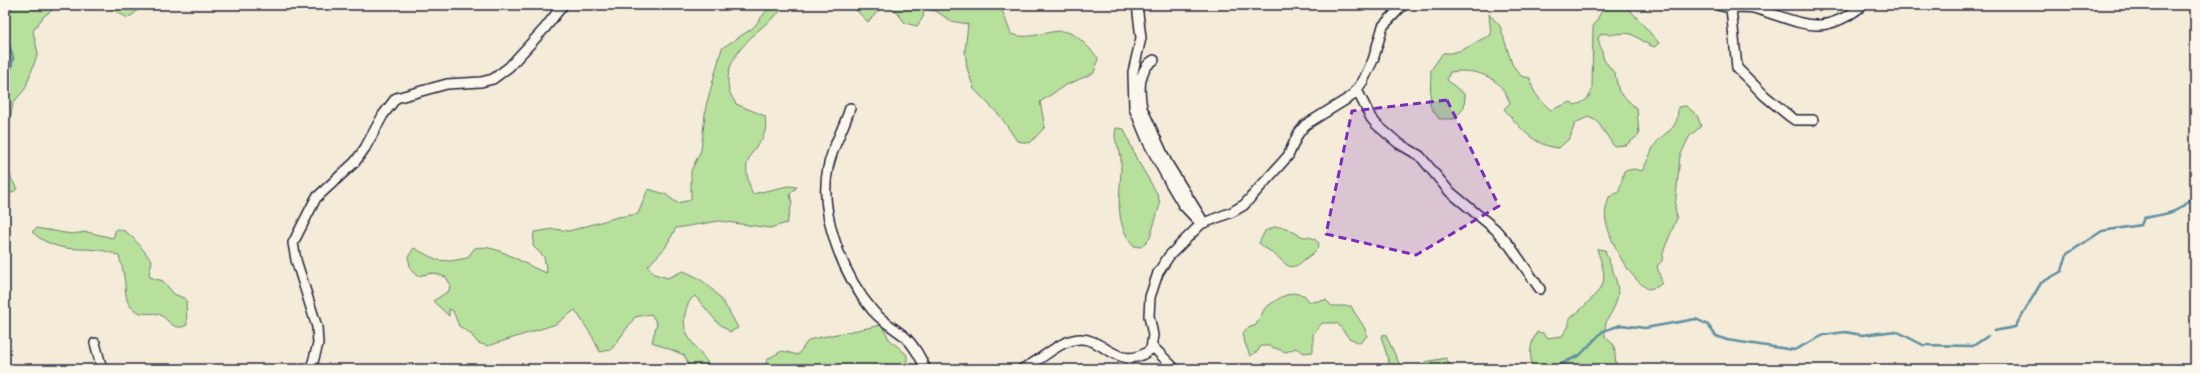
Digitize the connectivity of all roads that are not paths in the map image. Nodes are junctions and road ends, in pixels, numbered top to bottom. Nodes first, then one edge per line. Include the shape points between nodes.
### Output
1 (563, 5) edge
2 (1137, 5) edge
3 (1403, 5) edge
4 (1718, 5) edge
5 (1863, 5) edge
6 (1732, 8) junction
7 (1154, 60) dead end
8 (1357, 90) junction
9 (850, 108) dead end
10 (1813, 120) dead end
11 (1202, 223) junction
12 (1540, 289) dead end
13 (95, 343) dead end
14 (1153, 347) junction
15 (102, 369) edge
16 (311, 369) edge
17 (926, 369) edge
18 (1022, 369) edge
19 (1175, 369) edge

1 - 16 street via 509,67 493,79 447,84 396,98 383,115 356,162 316,198 293,243 317,327 318,344
2 - 11 street via 1140,38 1133,72 1134,108 1148,142 1183,205
3 - 8 street via 1383,26 1373,60
4 - 6 street
5 - 6 street via 1838,22 1810,25 1756,9
6 - 10 street via 1737,68 1788,116 1795,120
7 - 11 street via 1141,78 1142,108 1167,163
8 - 11 street via 1300,130 1288,156 1244,205
8 - 12 street via 1377,125 1420,156 1449,191 1499,233
9 - 17 street via 829,160 826,179 830,223 837,246 860,295 874,312 914,348
11 - 14 street via 1169,256 1152,287 1149,309
13 - 15 street
14 - 18 street via 1144,355 1127,357 1109,353 1088,340 1080,339 1060,346
14 - 19 street

